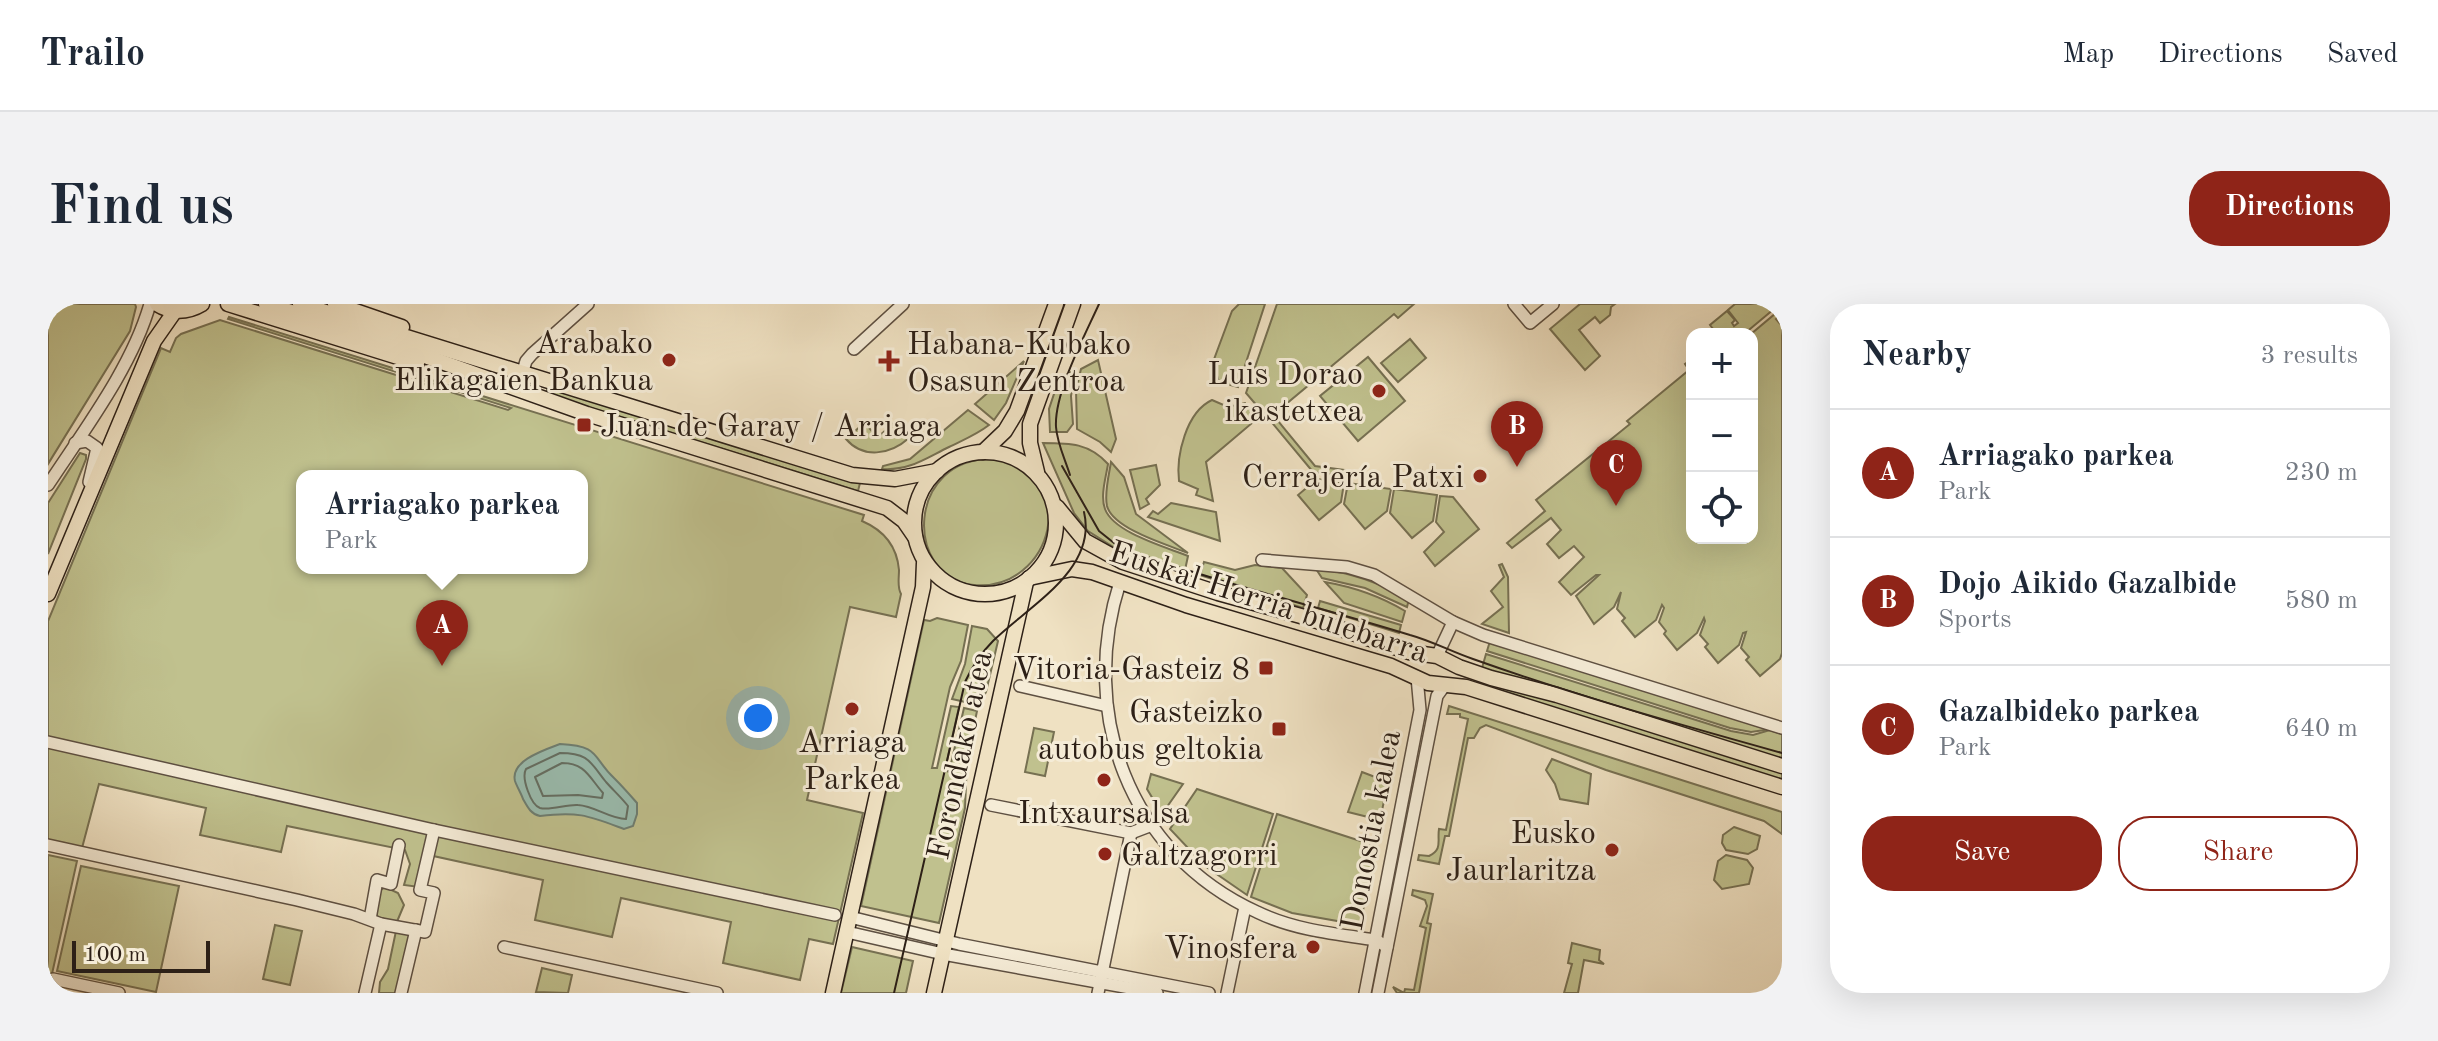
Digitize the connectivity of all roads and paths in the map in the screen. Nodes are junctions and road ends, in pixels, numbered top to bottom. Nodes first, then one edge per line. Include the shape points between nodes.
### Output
1 (150, 304) edge
2 (157, 304) edge
3 (202, 304) edge
4 (228, 304) edge
5 (266, 304) edge
6 (300, 304) edge
7 (335, 304) edge
8 (588, 304) edge
9 (903, 304) edge
10 (1056, 304) edge
11 (1073, 304) edge
12 (1514, 304) edge
13 (1553, 304) edge
14 (369, 308) edge
15 (175, 311) junction
16 (854, 349) dead end
17 (487, 360) junction
18 (523, 371) junction
19 (518, 391) junction
20 (75, 443) junction
21 (983, 452) junction
22 (937, 471) junction
23 (1037, 472) junction
24 (48, 485) edge
25 (1057, 507) junction
26 (79, 518) junction
27 (915, 537) junction
28 (1262, 560) dead end
29 (923, 562) junction
30 (1027, 580) junction
31 (1120, 582) junction
32 (48, 594) edge
33 (1453, 622) junction
34 (1443, 659) junction
35 (1417, 677) junction
36 (1445, 685) junction
37 (1020, 686) dead end
38 (1107, 706) junction
39 (1782, 728) edge
40 (48, 742) edge
41 (1782, 766) edge
42 (1782, 787) edge
43 (991, 805) dead end
44 (1152, 825) junction
45 (434, 830) junction
46 (1131, 833) junction
47 (48, 845) edge
48 (399, 845) dead end
49 (1245, 907) junction
50 (844, 921) junction
51 (376, 922) junction
52 (416, 930) junction
53 (1376, 940) junction
54 (504, 947) dead end
55 (945, 947) junction
56 (1387, 947) junction
57 (53, 979) dead end
58 (1101, 982) edge
59 (119, 993) edge
60 (365, 993) edge
61 (401, 993) edge
62 (717, 993) edge
63 (833, 993) edge
64 (934, 993) edge
65 (1157, 993) edge
66 (1209, 993) edge
67 (1227, 993) edge
68 (1365, 993) edge
69 (1378, 993) edge

1 - 20 street via 142,330
2 - 15 main road
3 - 15 main road
4 - 19 main road
5 - 19 main road
6 - 17 main road
7 - 14 main road
8 - 18 street via 532,354
9 - 16 street
10 - 21 main road via 1017,411
11 - 23 main road via 1030,424
12 - 13 street via 1530,323
14 - 17 main road
15 - 26 main road via 154,341
17 - 18 main road
18 - 22 main road via 865,478
19 - 27 main road via 887,508
20 - 24 street
20 - 26 street via 92,443 98,452
21 - 22 main road via 957,458
21 - 23 main road via 1012,457
22 - 27 main road via 916,507
23 - 25 main road
25 - 30 main road via 1052,545
25 - 34 main road, Euskal Herria bulebarra via 1085,541 1123,562
26 - 32 main road
27 - 29 main road
28 - 33 street via 1347,567 1374,575
29 - 30 main road via 947,586 965,594 1003,591
29 - 50 main road via 923,587
30 - 31 main road, Euskal Herria bulebarra via 1080,569
30 - 55 main road, Forondako atea
31 - 35 main road, Euskal Herria bulebarra
31 - 38 street via 1106,652
33 - 34 street
33 - 39 street
34 - 36 main road, Euskal Herria bulebarra
34 - 41 main road, Euskal Herria bulebarra
35 - 36 main road, Euskal Herria bulebarra
35 - 53 street, Donostia kalea via 1420,710
36 - 42 main road, Euskal Herria bulebarra via 1466,687
36 - 56 street, Donostia kalea via 1437,696
37 - 38 street
38 - 44 street via 1123,773
40 - 45 street
43 - 46 street
44 - 46 street
44 - 49 street via 1193,871
45 - 50 street
45 - 52 street via 420,890 434,893 425,932
46 - 58 street
47 - 51 street
48 - 51 street via 391,884 377,880
49 - 53 street via 1303,928
49 - 67 street
50 - 55 street
50 - 63 main road
51 - 52 street
51 - 60 street
52 - 61 street
53 - 56 street
53 - 68 street, Donostia kalea
54 - 62 street
55 - 58 street
55 - 64 main road, Forondako atea
56 - 69 street, Donostia kalea
57 - 59 street
58 - 65 street
58 - 66 street

